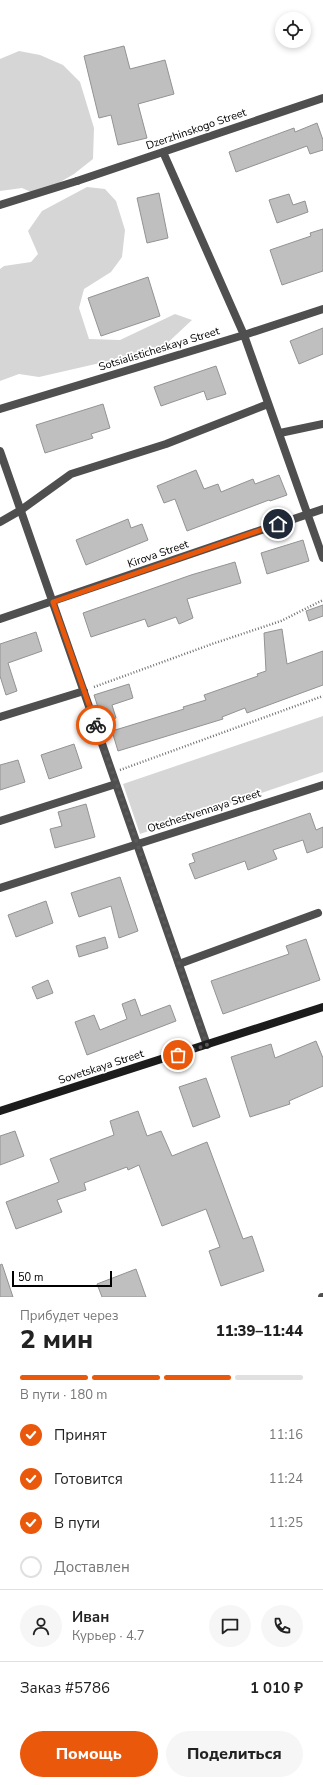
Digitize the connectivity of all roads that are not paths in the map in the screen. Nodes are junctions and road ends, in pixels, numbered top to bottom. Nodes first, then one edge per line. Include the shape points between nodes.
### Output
1 (323, 98) edge
2 (163, 152) junction
3 (0, 205) edge
4 (323, 309) edge
5 (244, 335) junction
6 (268, 404) junction
7 (0, 409) edge
8 (323, 424) edge
9 (280, 433) junction
10 (0, 451) edge
11 (323, 509) edge
12 (20, 510) junction
13 (308, 514) junction
14 (0, 522) edge
15 (323, 558) edge
16 (53, 602) junction
17 (0, 619) edge
18 (84, 691) junction
19 (0, 717) edge
20 (116, 784) junction
21 (323, 785) edge
22 (0, 821) edge
23 (137, 844) junction
24 (0, 888) edge
25 (318, 913) dead end
26 (179, 964) junction
27 (323, 1007) edge
28 (207, 1045) junction
29 (0, 1111) edge

1 - 2 street, Dzerzhinskogo Street
2 - 3 street, Dzerzhinskogo Street
2 - 5 street
4 - 5 street, Sotsialisticheskaya Street
5 - 6 street
5 - 7 street, Sotsialisticheskaya Street
6 - 9 street
6 - 12 street via 166,444 71,474
8 - 9 street
9 - 13 street
10 - 12 street
11 - 13 street, Kirova Street
12 - 14 street
12 - 16 street
13 - 15 street
13 - 16 street, Kirova Street
16 - 17 street, Kirova Street
16 - 18 street
18 - 19 street
18 - 20 street
20 - 22 street
20 - 23 street
21 - 23 street, Otechestvennaya Street
23 - 24 street, Otechestvennaya Street
23 - 26 street
25 - 26 street
26 - 28 street
27 - 28 street, Sovetskaya Street
28 - 29 street, Sovetskaya Street

